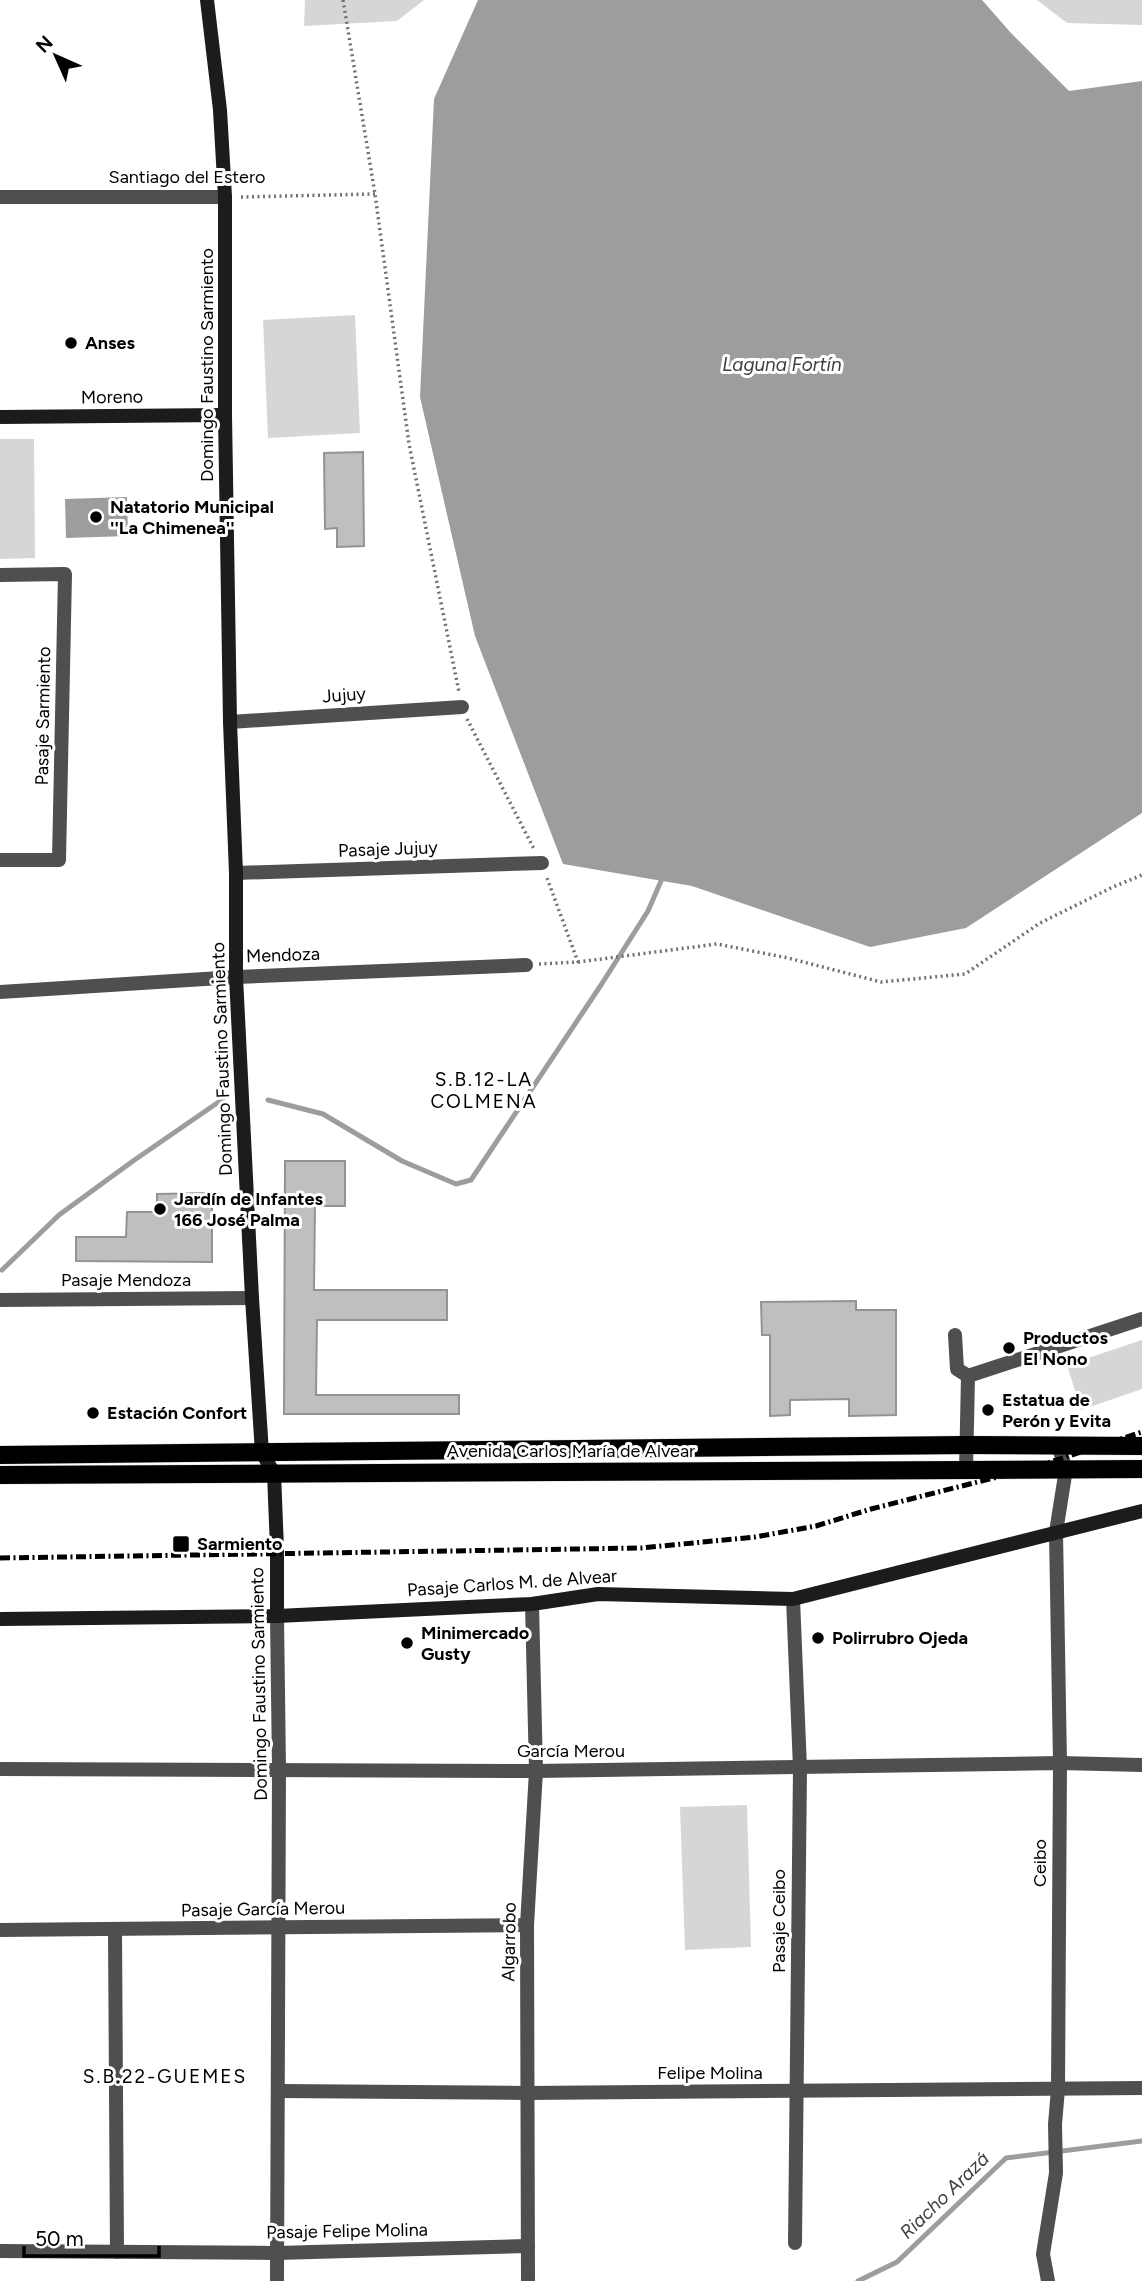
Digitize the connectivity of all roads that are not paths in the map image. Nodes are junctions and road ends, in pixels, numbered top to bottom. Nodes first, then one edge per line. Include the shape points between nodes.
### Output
1 (207, 0) edge
2 (0, 197) edge
3 (225, 197) junction
4 (225, 415) junction
5 (0, 417) edge
6 (0, 575) edge
7 (462, 707) road end
8 (230, 722) junction
9 (0, 860) edge
10 (542, 863) road end
11 (236, 873) junction
12 (526, 965) road end
13 (236, 976) junction
14 (0, 992) edge
15 (252, 1298) junction
16 (0, 1300) edge
17 (1142, 1319) edge
18 (956, 1335) dead end
19 (968, 1376) junction
20 (966, 1445) junction
21 (1058, 1446) junction
22 (1142, 1446) edge
23 (262, 1453) junction
24 (0, 1455) edge
25 (1066, 1469) junction
26 (1142, 1469) edge
27 (966, 1471) junction
28 (274, 1473) junction
29 (0, 1475) edge
30 (1142, 1511) edge
31 (1056, 1532) junction
32 (793, 1599) junction
33 (532, 1604) junction
34 (277, 1616) junction
35 (0, 1619) edge
36 (1060, 1763) junction
37 (1142, 1765) edge
38 (800, 1768) junction
39 (0, 1769) edge
40 (279, 1769) junction
41 (536, 1771) junction
42 (527, 1925) junction
43 (279, 1928) junction
44 (0, 1930) edge
45 (115, 1930) junction
46 (1142, 2088) edge
47 (1058, 2090) junction
48 (278, 2091) junction
49 (797, 2091) junction
50 (527, 2093) junction
51 (795, 2243) dead end
52 (527, 2246) junction
53 (0, 2251) edge
54 (117, 2252) junction
55 (277, 2253) junction
56 (277, 2281) edge
57 (528, 2281) edge
58 (1048, 2281) edge

1 - 3 street, Domingo Faustino Sarmiento
2 - 3 street, Santiago del Estero
3 - 4 street, Domingo Faustino Sarmiento
4 - 5 street, Moreno
4 - 8 street, Domingo Faustino Sarmiento
6 - 9 street, Pasaje Sarmiento via 65,574 59,860
7 - 8 street, Jujuy
8 - 11 street, Domingo Faustino Sarmiento
10 - 11 street, Pasaje Jujuy
11 - 13 street, Domingo Faustino Sarmiento
12 - 13 street, Mendoza
13 - 14 street, Mendoza
13 - 15 street, Domingo Faustino Sarmiento
15 - 16 street, Pasaje Mendoza
15 - 23 street, Domingo Faustino Sarmiento
17 - 19 street
18 - 19 street via 957,1369
19 - 20 street
20 - 21 main road, Avenida Carlos María de Alvear
20 - 23 main road, Avenida Carlos María de Alvear
20 - 27 street
21 - 22 main road, Avenida Carlos María de Alvear
21 - 25 street, Ceibo
23 - 24 main road, Avenida Carlos María de Alvear
23 - 28 street, Domingo Faustino Sarmiento
25 - 26 main road, Avenida Carlos María de Alvear
25 - 27 main road, Avenida Carlos María de Alvear
25 - 31 street, Ceibo
27 - 28 main road, Avenida Carlos María de Alvear
28 - 29 main road, Avenida Carlos María de Alvear
28 - 34 street, Domingo Faustino Sarmiento
30 - 31 street, Pasaje Carlos M. de Alvear
31 - 32 street, Pasaje Carlos M. de Alvear
31 - 36 street, Ceibo
32 - 33 street, Pasaje Carlos M. de Alvear via 598,1594
32 - 38 street, Pasaje Ceibo
33 - 34 street, Pasaje Carlos M. de Alvear
33 - 41 street, Algarrobo
34 - 35 street, Pasaje Carlos M. de Alvear
34 - 40 street, Domingo Faustino Sarmiento
36 - 37 street, García Merou
36 - 38 street, García Merou
36 - 47 street, Ceibo
38 - 41 street, García Merou
38 - 49 street, Pasaje Ceibo
39 - 40 street, García Merou
40 - 41 street, García Merou
40 - 43 street, Domingo Faustino Sarmiento
41 - 42 street, Algarrobo
42 - 43 street, Pasaje García Merou
42 - 50 street, Algarrobo
43 - 45 street, Pasaje García Merou
43 - 48 street, Domingo Faustino Sarmiento
44 - 45 street, Pasaje García Merou
45 - 54 street
46 - 47 street, Felipe Molina
47 - 49 street, Felipe Molina
47 - 58 street, Ceibo via 1056,2173 1043,2254
48 - 50 street, Felipe Molina
48 - 55 street, Domingo Faustino Sarmiento
49 - 50 street, Felipe Molina
49 - 51 street, Pasaje Ceibo
50 - 52 street, Algarrobo
52 - 55 street, Pasaje Felipe Molina
52 - 57 street, Algarrobo
53 - 54 street, Pasaje Felipe Molina
54 - 55 street, Pasaje Felipe Molina
55 - 56 street, Domingo Faustino Sarmiento

